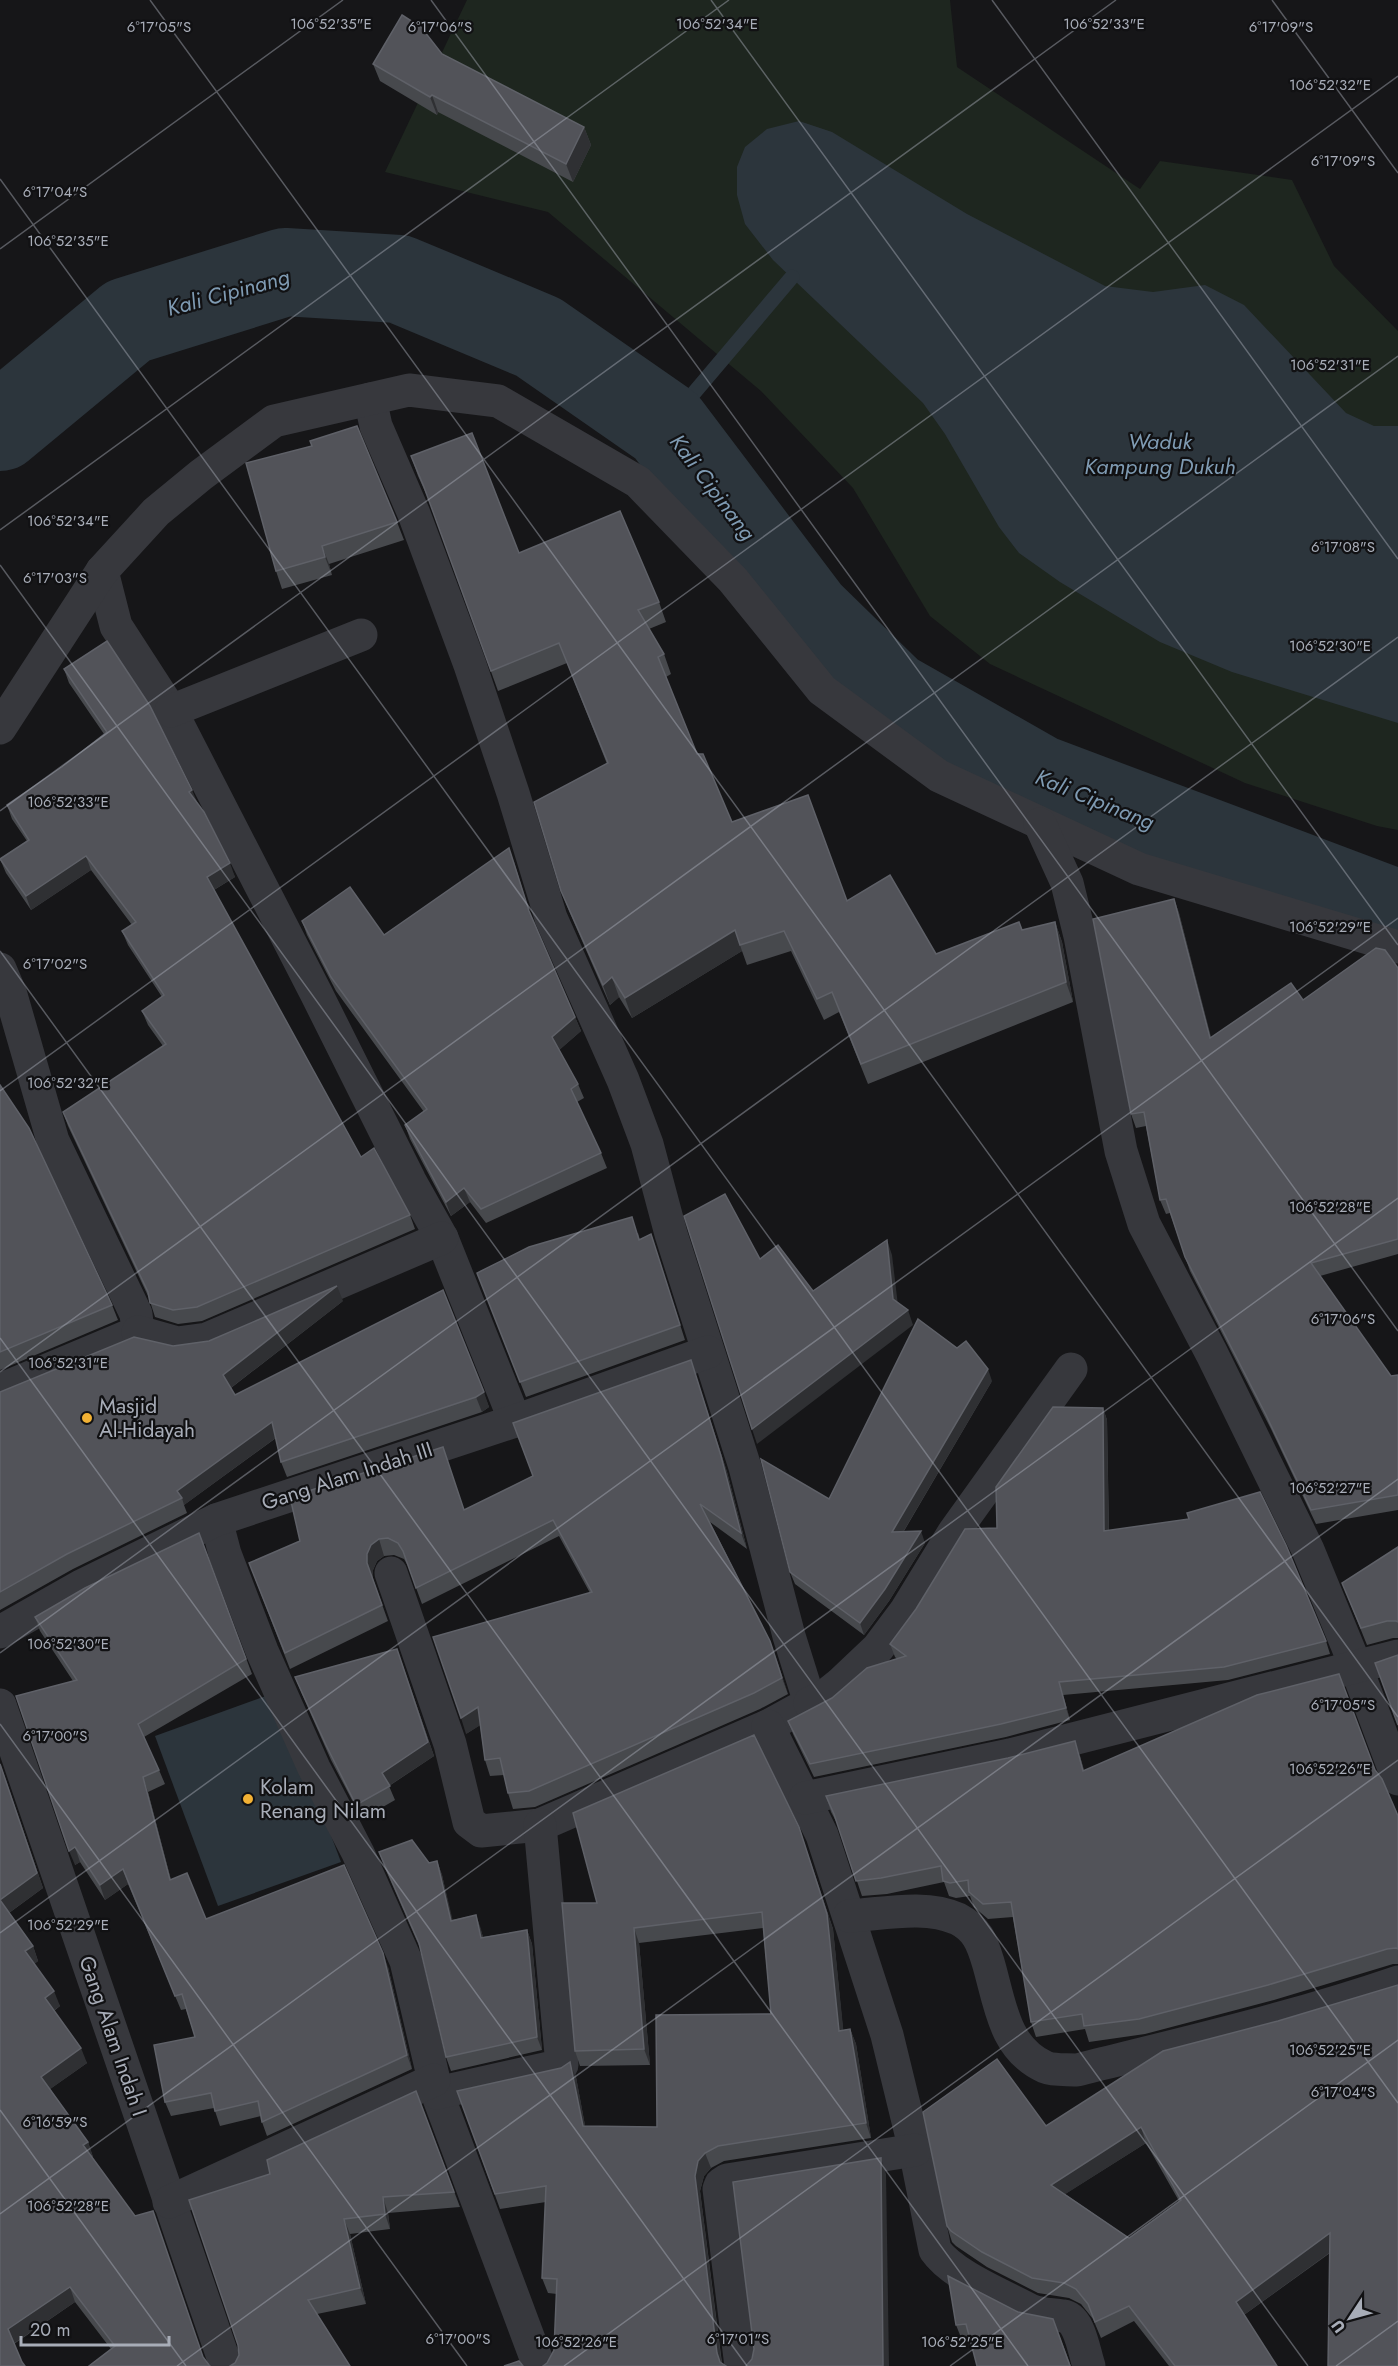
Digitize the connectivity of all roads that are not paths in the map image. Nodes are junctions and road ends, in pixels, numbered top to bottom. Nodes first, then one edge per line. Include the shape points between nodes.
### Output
1 (370, 399) junction
2 (102, 571) junction
3 (361, 635) dead end
4 (171, 711) junction
5 (0, 728) edge
6 (1040, 824) junction
7 (1398, 947) edge
8 (0, 969) edge
9 (442, 1238) junction
10 (138, 1332) junction
11 (708, 1352) junction
12 (1071, 1370) dead end
13 (0, 1390) edge
14 (515, 1421) junction
15 (216, 1520) junction
16 (391, 1573) dead end
17 (0, 1632) edge
18 (1398, 1656) edge
19 (1356, 1667) junction
20 (810, 1702) junction
21 (0, 1705) edge
22 (768, 1726) junction
23 (1398, 1779) edge
24 (805, 1798) junction
25 (540, 1825) junction
26 (849, 1916) junction
27 (1398, 1982) edge
28 (435, 2087) junction
29 (915, 2150) junction
30 (169, 2202) junction
31 (226, 2366) edge
32 (539, 2366) edge
33 (741, 2366) edge
34 (1089, 2366) edge

1 - 2 street via 274,421 156,512
1 - 6 street via 409,390 498,401 638,482 733,580 822,690 939,776
1 - 11 street via 376,426 414,514 470,665 551,918 647,1144
2 - 4 street via 116,626
2 - 5 street
3 - 4 street
4 - 9 street
6 - 7 street via 1139,869
6 - 19 street via 1067,883 1120,1151 1144,1224 1308,1550
8 - 10 street via 53,1141 136,1314
9 - 10 street via 207,1339 177,1343
9 - 14 street
10 - 13 street
11 - 14 street, Gang Alam Indah III
11 - 20 street via 745,1467
12 - 20 street via 954,1532 878,1648 825,1696
14 - 15 street, Gang Alam Indah III
15 - 17 street, Gang Alam Indah III via 81,1586
15 - 28 street via 262,1651 406,1961
16 - 25 street via 450,1744 469,1821 481,1831
18 - 19 street
19 - 23 street
19 - 24 street via 1010,1755
20 - 22 street
21 - 30 street, Gang Alam Indah I
22 - 24 street
22 - 25 street
24 - 26 street
25 - 28 street via 562,2065
26 - 27 street via 925,1910 956,1918 973,1928 982,1942 1010,2036 1026,2056 1056,2069 1077,2070 1228,2033
26 - 29 street via 886,2035
28 - 30 street
28 - 32 street
29 - 33 street via 721,2184
29 - 34 street via 932,2244 939,2258 1030,2310 1071,2318
30 - 31 street, Gang Alam Indah I

